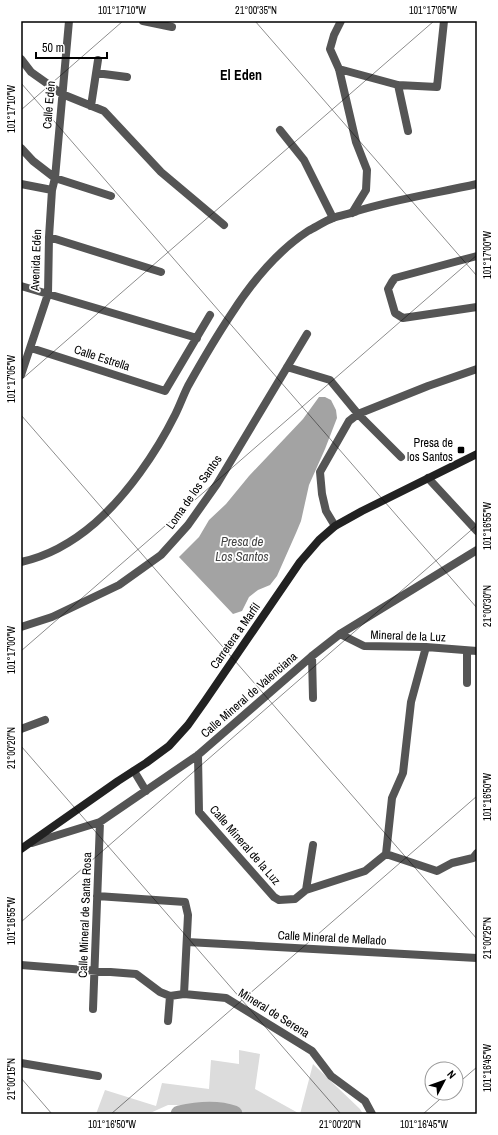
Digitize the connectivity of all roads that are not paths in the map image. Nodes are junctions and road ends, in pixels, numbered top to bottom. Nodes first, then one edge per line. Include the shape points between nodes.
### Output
1 (69, 21) edge
2 (143, 21) edge
3 (341, 21) edge
4 (444, 21) edge
5 (172, 27) dead end
6 (21, 59) edge
7 (98, 60) dead end
8 (339, 69) junction
9 (96, 73) junction
10 (127, 77) dead end
11 (398, 85) junction
12 (62, 94) junction
13 (92, 106) junction
14 (280, 130) dead end
15 (408, 131) dead end
16 (21, 148) edge
17 (55, 178) junction
18 (21, 184) edge
19 (477, 184) edge
20 (52, 190) junction
21 (111, 196) dead end
22 (352, 213) junction
23 (333, 218) junction
24 (224, 225) dead end
25 (49, 237) junction
26 (477, 256) edge
27 (161, 272) dead end
28 (21, 286) edge
29 (48, 294) junction
30 (477, 307) edge
31 (210, 315) dead end
32 (307, 334) dead end
33 (196, 338) junction
34 (31, 348) junction
35 (287, 367) junction
36 (477, 369) edge
37 (21, 375) edge
38 (358, 414) junction
39 (477, 454) edge
40 (401, 457) dead end
41 (428, 478) junction
42 (335, 526) junction
43 (477, 531) edge
44 (477, 550) edge
45 (21, 562) edge
46 (21, 626) edge
47 (340, 634) junction
48 (426, 647) junction
49 (467, 651) junction
50 (477, 651) edge
51 (312, 656) junction
52 (467, 683) dead end
53 (313, 698) dead end
54 (45, 720) dead end
55 (21, 729) edge
56 (198, 755) junction
57 (134, 771) junction
58 (146, 791) junction
59 (100, 822) junction
60 (31, 843) junction
61 (313, 845) dead end
62 (21, 849) edge
63 (477, 853) edge
64 (386, 854) junction
65 (306, 890) junction
66 (97, 896) junction
67 (186, 942) junction
68 (477, 958) edge
69 (21, 965) edge
70 (95, 970) junction
71 (184, 994) junction
72 (170, 996) junction
73 (93, 1009) dead end
74 (168, 1021) dead end
75 (21, 1063) edge
76 (98, 1076) dead end
77 (372, 1114) edge

1 - 12 street, Calle Edén
2 - 5 street
3 - 8 street via 330,49
4 - 11 street via 437,87
6 - 12 street via 30,72
7 - 9 street
8 - 11 street
8 - 22 street via 356,142 367,170 366,190
9 - 10 street
9 - 13 street
11 - 15 street
12 - 13 street
12 - 17 street, Calle Edén
13 - 24 street via 104,111 161,172
14 - 23 street via 304,160
16 - 17 street
17 - 20 street, Calle Edén
17 - 21 street
18 - 20 street
19 - 22 street
20 - 25 street, Avenida Edén
22 - 23 street
23 - 45 street via 307,232 276,257 244,294 213,342 152,454 126,491 107,512 62,547 34,560
25 - 27 street
25 - 29 street, Avenida Edén
26 - 30 street via 395,278 388,289 395,313 403,318
28 - 29 street
29 - 33 street
29 - 34 street, Avenida Edén
31 - 33 street
32 - 35 street, Loma de los Santos
33 - 34 street, Calle Estrella via 166,391
34 - 37 street, Avenida Edén
35 - 38 street via 330,380
35 - 46 street, Loma de los Santos via 217,484 188,525 161,555 119,585 52,617
36 - 38 street
38 - 40 street
38 - 42 street via 349,421 320,472 326,511
39 - 41 main road, Carretera a Marfil
41 - 42 main road, Carretera a Marfil
41 - 43 street
42 - 57 main road, Carretera a Marfil via 300,562 188,725 169,746
44 - 47 street, Calle Mineral de Valenciana
47 - 48 street, Mineral de la Luz via 364,646
47 - 51 street, Calle Mineral de Valenciana
48 - 49 street, Mineral de la Luz
48 - 64 street via 410,702 403,773 392,798
49 - 50 street, Mineral de la Luz
49 - 52 street
51 - 53 street
51 - 56 street, Calle Mineral de Valenciana
54 - 55 street
56 - 58 street, Calle Mineral de Valenciana
56 - 65 street, Calle Mineral de la Luz via 199,812 274,897 279,900 295,899
57 - 58 street
57 - 60 main road, Carretera a Marfil
58 - 59 street, Calle Mineral de Valenciana
59 - 60 street, Calle Mineral de Valenciana
59 - 66 street, Calle Mineral de Santa Rosa
60 - 62 main road, Carretera a Marfil
61 - 65 street
63 - 64 street via 473,858 452,863 437,871
64 - 65 street, Calle Mineral de la Luz via 365,871
66 - 67 street via 185,902 188,915
66 - 70 street, Calle Mineral de Santa Rosa
67 - 68 street, Calle Mineral de Mellado
67 - 71 street
69 - 70 street
70 - 72 street via 136,974 160,992
70 - 73 street, Calle Mineral de Santa Rosa
71 - 72 street, Mineral de Serena
71 - 77 street, Mineral de Serena via 226,998 312,1051 331,1076 365,1101
72 - 74 street
75 - 76 street

